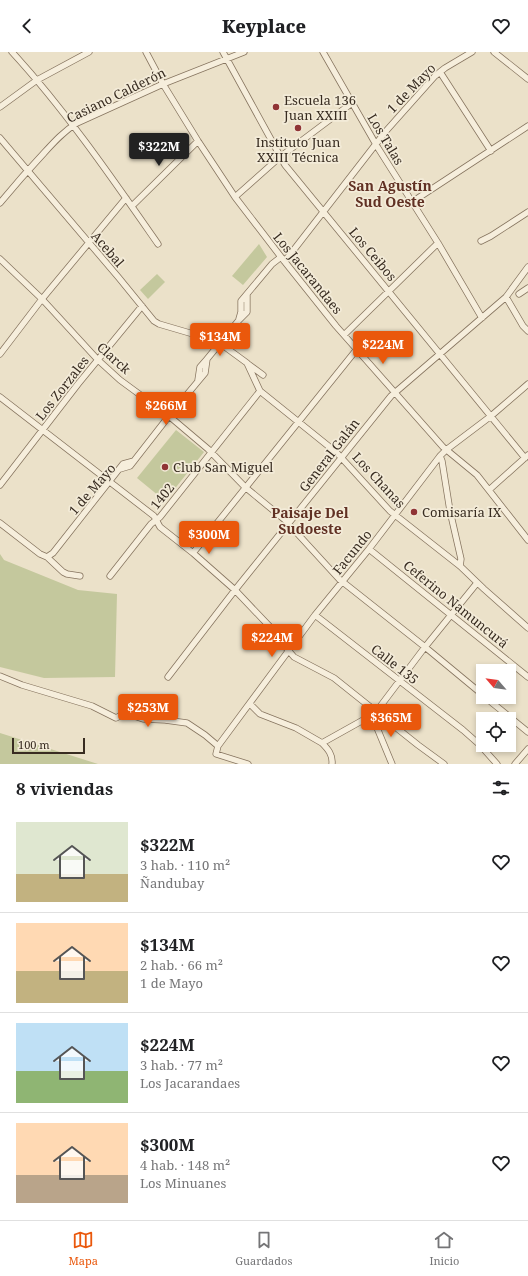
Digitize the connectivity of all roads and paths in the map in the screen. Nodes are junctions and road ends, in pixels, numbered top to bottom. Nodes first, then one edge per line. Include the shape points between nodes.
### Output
1 (12, 52) edge
2 (89, 52) edge
3 (146, 52) edge
4 (222, 52) edge
5 (244, 52) edge
6 (323, 52) edge
7 (472, 52) edge
8 (494, 52) edge
9 (226, 59) junction
10 (440, 72) junction
11 (528, 79) edge
12 (37, 80) junction
13 (163, 84) junction
14 (352, 103) junction
15 (0, 107) edge
16 (73, 126) junction
17 (528, 126) edge
18 (0, 138) edge
19 (198, 141) junction
20 (376, 143) junction
21 (491, 151) junction
22 (280, 157) junction
23 (27, 171) junction
24 (235, 196) junction
25 (126, 198) junction
26 (412, 202) junction
27 (0, 203) edge
28 (132, 206) junction
29 (324, 212) junction
30 (528, 212) edge
31 (481, 241) dead end
32 (88, 243) junction
33 (438, 243) junction
34 (158, 244) dead end
35 (0, 259) edge
36 (282, 259) junction
37 (528, 267) edge
38 (528, 288) edge
39 (389, 291) junction
40 (519, 294) dead end
41 (506, 297) junction
42 (42, 299) junction
43 (142, 306) junction
44 (482, 318) junction
45 (528, 330) edge
46 (344, 335) junction
47 (220, 343) junction
48 (357, 349) junction
49 (0, 354) edge
50 (440, 354) junction
51 (98, 360) junction
52 (247, 364) junction
53 (263, 375) dead end
54 (528, 384) edge
55 (260, 391) junction
56 (395, 392) junction
57 (0, 397) edge
58 (169, 416) junction
59 (491, 416) junction
60 (298, 421) junction
61 (42, 430) junction
62 (446, 450) junction
63 (211, 452) junction
64 (440, 456) junction
65 (527, 456) edge
66 (342, 457) junction
67 (110, 482) junction
68 (0, 485) edge
69 (245, 487) junction
70 (489, 490) junction
71 (394, 515) junction
72 (156, 520) junction
73 (0, 523) edge
74 (289, 524) junction
75 (528, 540) edge
76 (369, 548) junction
77 (193, 553) junction
78 (47, 557) junction
79 (460, 566) junction
80 (80, 576) dead end
81 (110, 576) dead end
82 (342, 581) junction
83 (477, 583) junction
84 (235, 590) junction
85 (451, 614) junction
86 (315, 615) junction
87 (528, 628) edge
88 (425, 647) junction
89 (288, 651) junction
90 (0, 676) edge
91 (168, 677) dead end
92 (528, 677) edge
93 (400, 682) junction
94 (476, 689) edge
95 (250, 704) junction
96 (494, 704) edge
97 (375, 715) junction
98 (528, 731) edge
99 (322, 743) junction
100 (218, 746) junction
101 (528, 748) edge
102 (248, 764) edge
103 (332, 764) edge
104 (392, 764) edge
105 (444, 764) edge
106 (497, 764) edge
107 (515, 764) edge

1 - 12 street
2 - 12 street
3 - 13 street, Los Jacarandaes
4 - 9 street, Los Ceibos
5 - 9 street, Casiano Calderón
6 - 14 street, Los Talas
7 - 10 street, 1 de Mayo
8 - 11 street
9 - 13 street, Casiano Calderón
9 - 22 street, Los Ceibos
10 - 20 street, 1 de Mayo
10 - 21 street
12 - 15 street
12 - 16 street
13 - 16 street, Casiano Calderón
13 - 19 street, Los Jacarandaes
14 - 20 street, Los Talas
14 - 22 street
16 - 23 street, Casiano Calderón
16 - 25 street
17 - 21 street
18 - 23 street, Acebal
19 - 24 street, Los Jacarandaes
19 - 28 street
20 - 26 street, Los Talas
20 - 29 street, 1 de Mayo
21 - 26 street
22 - 24 street
22 - 29 street, Los Ceibos
23 - 27 street, Casiano Calderón
23 - 32 street, Acebal
24 - 36 street, Los Jacarandaes
25 - 28 street
25 - 32 street
26 - 33 street, Los Talas
28 - 34 street
29 - 36 street, 1 de Mayo via 289,256
29 - 39 street, Los Ceibos
30 - 31 street
32 - 42 street
32 - 43 street, Acebal
33 - 39 street
33 - 44 street, Los Talas
35 - 42 street, Clarck
36 - 46 street, Los Jacarandaes
36 - 47 street, 1 de Mayo via 272,264 241,301 239,320
37 - 41 street, General Galán
38 - 40 street
39 - 46 street
39 - 50 street, Los Ceibos
41 - 44 street, General Galán
41 - 45 street
42 - 49 street
42 - 51 street, Clarck
43 - 47 street, Acebal via 156,322
43 - 51 street, Los Zorzales
44 - 50 street, General Galán
46 - 48 street, Los Jacarandaes
47 - 52 street, Los Chanas
47 - 58 street, 1 de Mayo via 200,367 198,380
48 - 56 street, Los Jacarandaes
48 - 60 street
50 - 56 street, General Galán
50 - 59 street, Los Ceibos
51 - 58 street, Clarck via 120,380
51 - 61 street, Los Zorzales
52 - 53 street
52 - 55 street, Los Chanas
54 - 59 street, Facundo
55 - 60 street, Los Chanas
55 - 63 street, 1402
56 - 62 street, Los Jacarandaes
56 - 66 street, General Galán
57 - 61 street
58 - 63 street, Clarck
58 - 67 street, 1 de Mayo via 134,461 125,463
59 - 62 street, Facundo
59 - 65 street, Los Ceibos
60 - 66 street, Los Chanas
60 - 69 street
61 - 67 street
61 - 68 street, Los Zorzales
62 - 64 street, Facundo
62 - 70 street, Los Jacarandaes via 473,471
63 - 69 street, Clarck
63 - 72 street, 1402
64 - 71 street, Facundo
64 - 79 street
65 - 70 street
66 - 71 street, Los Chanas
66 - 74 street, General Galán
67 - 72 street
67 - 78 street, 1 de Mayo via 53,553
69 - 74 street, Clarck
69 - 77 street
70 - 75 street, Los Jacarandaes
71 - 76 street, Facundo
71 - 79 street, Los Chanas
72 - 77 street
72 - 81 street, 1402
73 - 78 street
74 - 82 street, Clarck
74 - 84 street, General Galán
76 - 82 street, Facundo
76 - 85 street, Ceferino Namuncurá
77 - 84 street
78 - 80 street via 63,572
79 - 83 street, Los Chanas
82 - 86 street, Facundo
82 - 88 street, Clarck
83 - 85 street
83 - 87 street, Los Chanas
84 - 89 street via 272,629
84 - 91 street, General Galán
85 - 88 street
85 - 92 street, Ceferino Namuncurá
86 - 89 street, Facundo
86 - 93 street, Calle 135
88 - 93 street
88 - 94 street, Clarck
89 - 95 street, Facundo
89 - 97 street via 294,657 338,681
90 - 100 street via 92,706 116,718 125,713 146,720 183,722
93 - 97 street
93 - 106 street, Calle 135 via 463,730
95 - 99 street via 260,714 292,726
95 - 100 street, Facundo
96 - 98 street, Clarck
97 - 99 street
97 - 104 street via 375,723
97 - 105 street
99 - 103 street via 332,756
100 - 102 street, Facundo via 216,754
101 - 107 street

